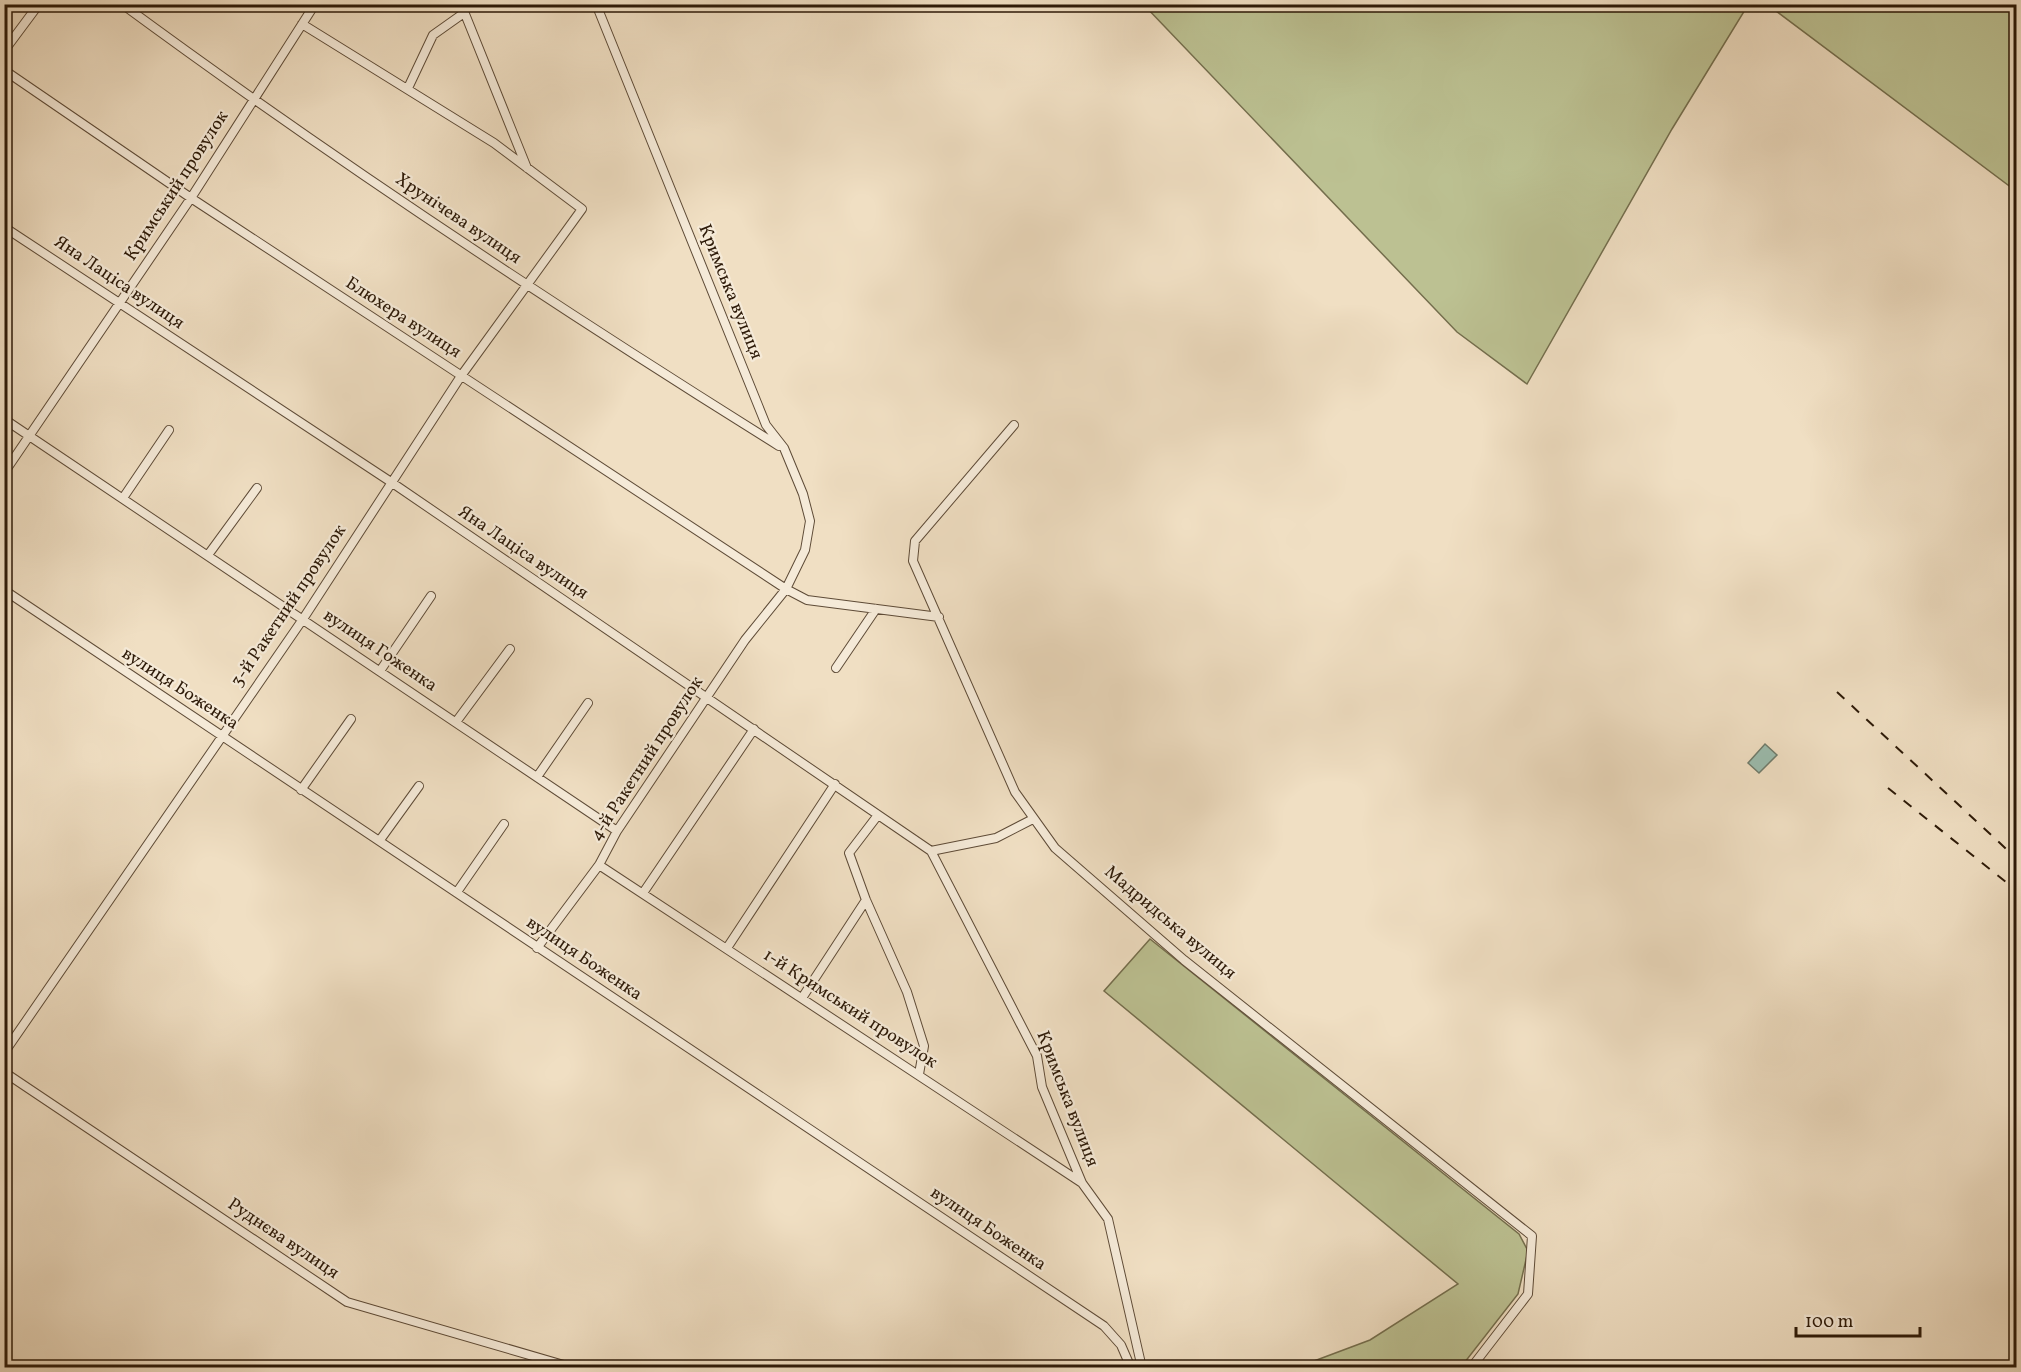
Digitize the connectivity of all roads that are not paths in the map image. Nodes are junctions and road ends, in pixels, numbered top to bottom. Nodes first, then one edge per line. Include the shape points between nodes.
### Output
1 (39, 4) edge
2 (122, 4) edge
3 (315, 4) edge
4 (596, 4) edge
5 (462, 9) edge
6 (302, 24) junction
7 (4, 27) edge
8 (7, 48) edge
9 (4, 69) edge
10 (408, 88) junction
11 (252, 100) junction
12 (528, 171) junction
13 (191, 198) junction
14 (4, 227) edge
15 (526, 285) junction
16 (120, 304) junction
17 (461, 376) junction
18 (4, 419) edge
19 (1014, 425) dead end
20 (170, 430) dead end
21 (31, 436) junction
22 (784, 448) junction
23 (4, 473) edge
24 (391, 482) junction
25 (257, 488) dead end
26 (123, 498) junction
27 (208, 555) junction
28 (786, 589) junction
29 (4, 590) edge
30 (431, 596) dead end
31 (876, 609) junction
32 (939, 617) junction
33 (303, 619) junction
34 (510, 649) dead end
35 (836, 669) dead end
36 (380, 671) junction
37 (706, 698) junction
38 (588, 703) dead end
39 (351, 719) dead end
40 (456, 722) junction
41 (754, 729) junction
42 (222, 736) junction
43 (537, 777) junction
44 (835, 784) junction
45 (419, 786) dead end
46 (301, 790) junction
47 (878, 815) junction
48 (1033, 819) junction
49 (504, 824) dead end
50 (618, 831) junction
51 (380, 840) junction
52 (932, 851) junction
53 (599, 865) junction
54 (457, 892) junction
55 (643, 893) junction
56 (866, 900) junction
57 (537, 948) junction
58 (727, 948) junction
59 (802, 998) junction
60 (4, 1053) edge
61 (4, 1072) edge
62 (919, 1074) junction
63 (1082, 1183) junction
64 (574, 1368) edge
65 (1131, 1368) edge
66 (1142, 1368) edge
67 (1471, 1368) edge

1 - 8 street
2 - 11 street, Хрунічева вулиця
3 - 6 street, Кримський провулок
4 - 22 street, Кримська вулиця via 766,425
5 - 10 street via 433,35
5 - 12 street
6 - 10 street
6 - 11 street, Кримський провулок
7 - 8 street
9 - 13 street, Блюхера вулиця
10 - 12 street via 494,142
11 - 13 street, Кримський провулок
11 - 15 street, Хрунічева вулиця
12 - 15 street, 3-й Ракетний провулок via 582,209
13 - 16 street, Кримський провулок
13 - 17 street, Блюхера вулиця
14 - 16 street, Яна Лаціса вулиця
15 - 17 street, 3-й Ракетний провулок
15 - 22 street, Хрунічева вулиця
16 - 21 street, Кримський провулок
16 - 24 street, Яна Лаціса вулиця
17 - 24 street, 3-й Ракетний провулок
17 - 28 street, Блюхера вулиця
18 - 21 street, вулиця Гоженка
19 - 32 street, Мадридська вулиця via 915,541 913,561
20 - 26 street
21 - 23 street, Кримський провулок
21 - 26 street, вулиця Гоженка
22 - 28 street, Кримська вулиця via 810,521 805,550
24 - 33 street, 3-й Ракетний провулок
24 - 37 street, Яна Лаціса вулиця
25 - 27 street
26 - 27 street, вулиця Гоженка
27 - 33 street, вулиця Гоженка
28 - 31 street, Блюхера вулиця via 807,600
28 - 37 street, 4-й Ракетний провулок
29 - 42 street, вулиця Боженка
30 - 36 street
31 - 32 street, Блюхера вулиця
31 - 35 street
32 - 48 street, Мадридська вулиця via 1016,792
33 - 36 street, вулиця Гоженка
33 - 42 street, 3-й Ракетний провулок
34 - 40 street
36 - 40 street, вулиця Гоженка
37 - 41 street, Яна Лаціса вулиця
37 - 50 street, 4-й Ракетний провулок
38 - 43 street
39 - 46 street
40 - 43 street, вулиця Гоженка
41 - 44 street, Яна Лаціса вулиця
41 - 55 street
42 - 46 street, вулиця Боженка
42 - 60 street, 3-й Ракетний провулок
43 - 50 street, вулиця Гоженка
44 - 47 street, Яна Лаціса вулиця
44 - 58 street
45 - 51 street
46 - 51 street, вулиця Боженка
47 - 52 street, Яна Лаціса вулиця
47 - 56 street via 849,853
48 - 52 street via 996,838
48 - 67 street, Мадридська вулиця via 1055,848 1184,960 1532,1236 1528,1294
49 - 54 street
50 - 53 street, 4-й Ракетний провулок
51 - 54 street, вулиця Боженка
52 - 63 street, Кримська вулиця via 1037,1056 1042,1087
53 - 55 street, 1-й Кримський провулок
53 - 57 street, 4-й Ракетний провулок
54 - 57 street, вулиця Боженка
55 - 58 street, 1-й Кримський провулок
56 - 59 street
56 - 62 street via 907,992 924,1046
57 - 65 street, вулиця Боженка via 1104,1326 1121,1345
58 - 59 street, 1-й Кримський провулок
59 - 62 street, 1-й Кримський провулок
61 - 64 street, Руднєва вулиця via 347,1302
62 - 63 street, 1-й Кримський провулок
63 - 66 street, Кримська вулиця via 1108,1219

